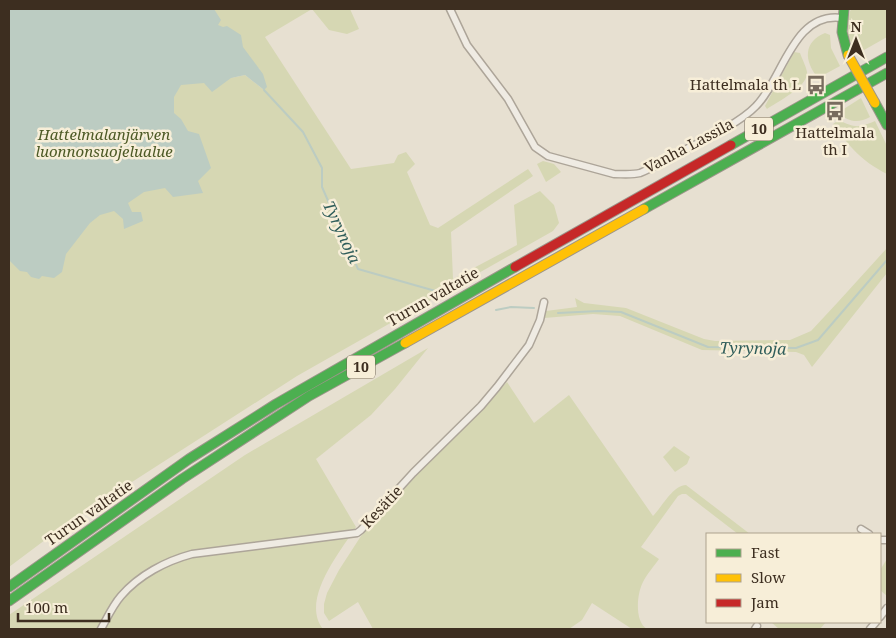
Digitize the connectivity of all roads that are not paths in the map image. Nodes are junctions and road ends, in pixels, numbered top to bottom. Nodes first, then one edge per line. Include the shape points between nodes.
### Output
1 (450, 9) edge
2 (843, 14) edge
3 (887, 57) edge
4 (887, 73) edge
5 (887, 125) edge
6 (544, 302) dead end
7 (861, 529) dead end
8 (867, 533) edge
9 (9, 585) edge
10 (9, 601) edge
11 (101, 629) edge

1 - 2 street, Vanha Lassila via 467,45 508,99 535,147 548,156 614,174 641,172 744,116 762,98 806,29 824,18
2 - 5 main road, bridge via 842,38 848,55
3 - 9 main road, Turun valtatie / 10 via 276,404 189,459
4 - 10 main road, Turun valtatie / 10 via 309,396 182,479
6 - 11 street, Kesätie via 529,344 497,387 357,533 176,558 130,586
7 - 8 street

